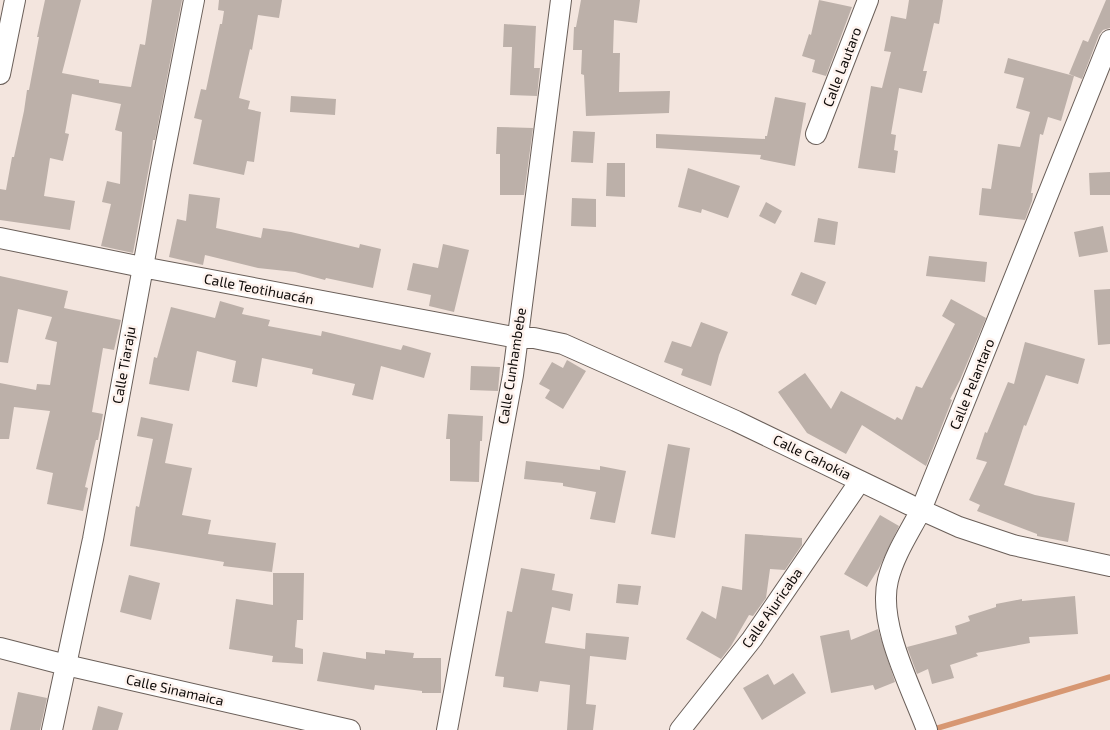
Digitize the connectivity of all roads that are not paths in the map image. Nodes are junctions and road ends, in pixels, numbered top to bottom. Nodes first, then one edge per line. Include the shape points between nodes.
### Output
1 (14, 0) edge
2 (194, 0) edge
3 (561, 0) edge
4 (868, 0) edge
5 (1110, 40) edge
6 (0, 74) edge
7 (816, 134) dead end
8 (0, 238) edge
9 (142, 267) junction
10 (518, 338) junction
11 (860, 481) junction
12 (921, 510) junction
13 (1110, 566) edge
14 (0, 648) edge
15 (66, 665) junction
16 (52, 730) edge
17 (350, 730) edge
18 (447, 730) edge
19 (680, 730) edge
20 (927, 730) edge

1 - 6 street
2 - 9 street, Calle Tiaraju
3 - 10 street, Calle Cunhambebe
4 - 7 street, Calle Lautaro
5 - 12 street, Calle Pelantaro
8 - 9 street, Calle Teotihuacán
9 - 10 street, Calle Teotihuacán
9 - 15 street, Calle Tiaraju via 93,539
10 - 11 street, Calle Cahokia via 563,344 736,421
10 - 18 street, Calle Cunhambebe
11 - 12 street, Calle Cahokia
11 - 19 street, Calle Ajuricaba via 752,638
12 - 13 street, Calle Cahokia via 1013,545
12 - 20 street, Calle Pelantaro via 893,563 886,598 896,652
14 - 15 street, Calle Sinamaica
15 - 16 street, Calle Tiaraju
15 - 17 street, Calle Sinamaica

